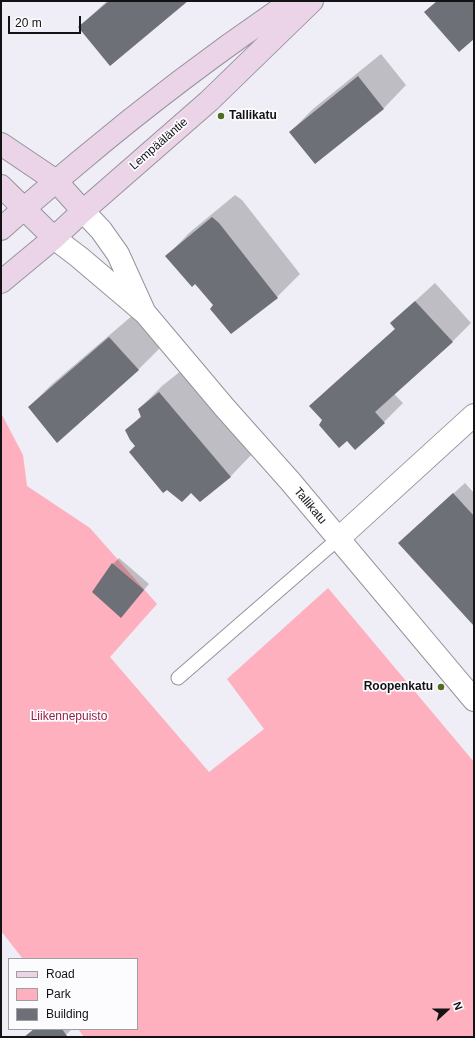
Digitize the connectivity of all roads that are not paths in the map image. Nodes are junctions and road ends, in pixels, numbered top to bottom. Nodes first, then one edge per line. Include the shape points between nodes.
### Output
1 (292, 1) edge
2 (312, 1) edge
3 (1, 144) edge
4 (56, 181) junction
5 (1, 186) edge
6 (24, 208) junction
7 (83, 210) junction
8 (1, 229) edge
9 (54, 238) junction
10 (1, 282) edge
11 (145, 313) junction
12 (474, 415) edge
13 (338, 539) junction
14 (178, 678) dead end
15 (474, 700) edge

1 - 4 main road via 233,41 146,107
2 - 7 main road, Lempääläntie via 209,101
3 - 4 main road
4 - 6 main road
4 - 7 main road
5 - 6 main road
6 - 8 main road
6 - 9 main road
7 - 9 main road, Lempääläntie
7 - 11 street, Tallikatu via 118,254
9 - 10 main road, Lempääläntie
9 - 11 street, Tallikatu
11 - 13 street, Tallikatu
12 - 13 street
13 - 14 lane
13 - 15 street, Tallikatu

